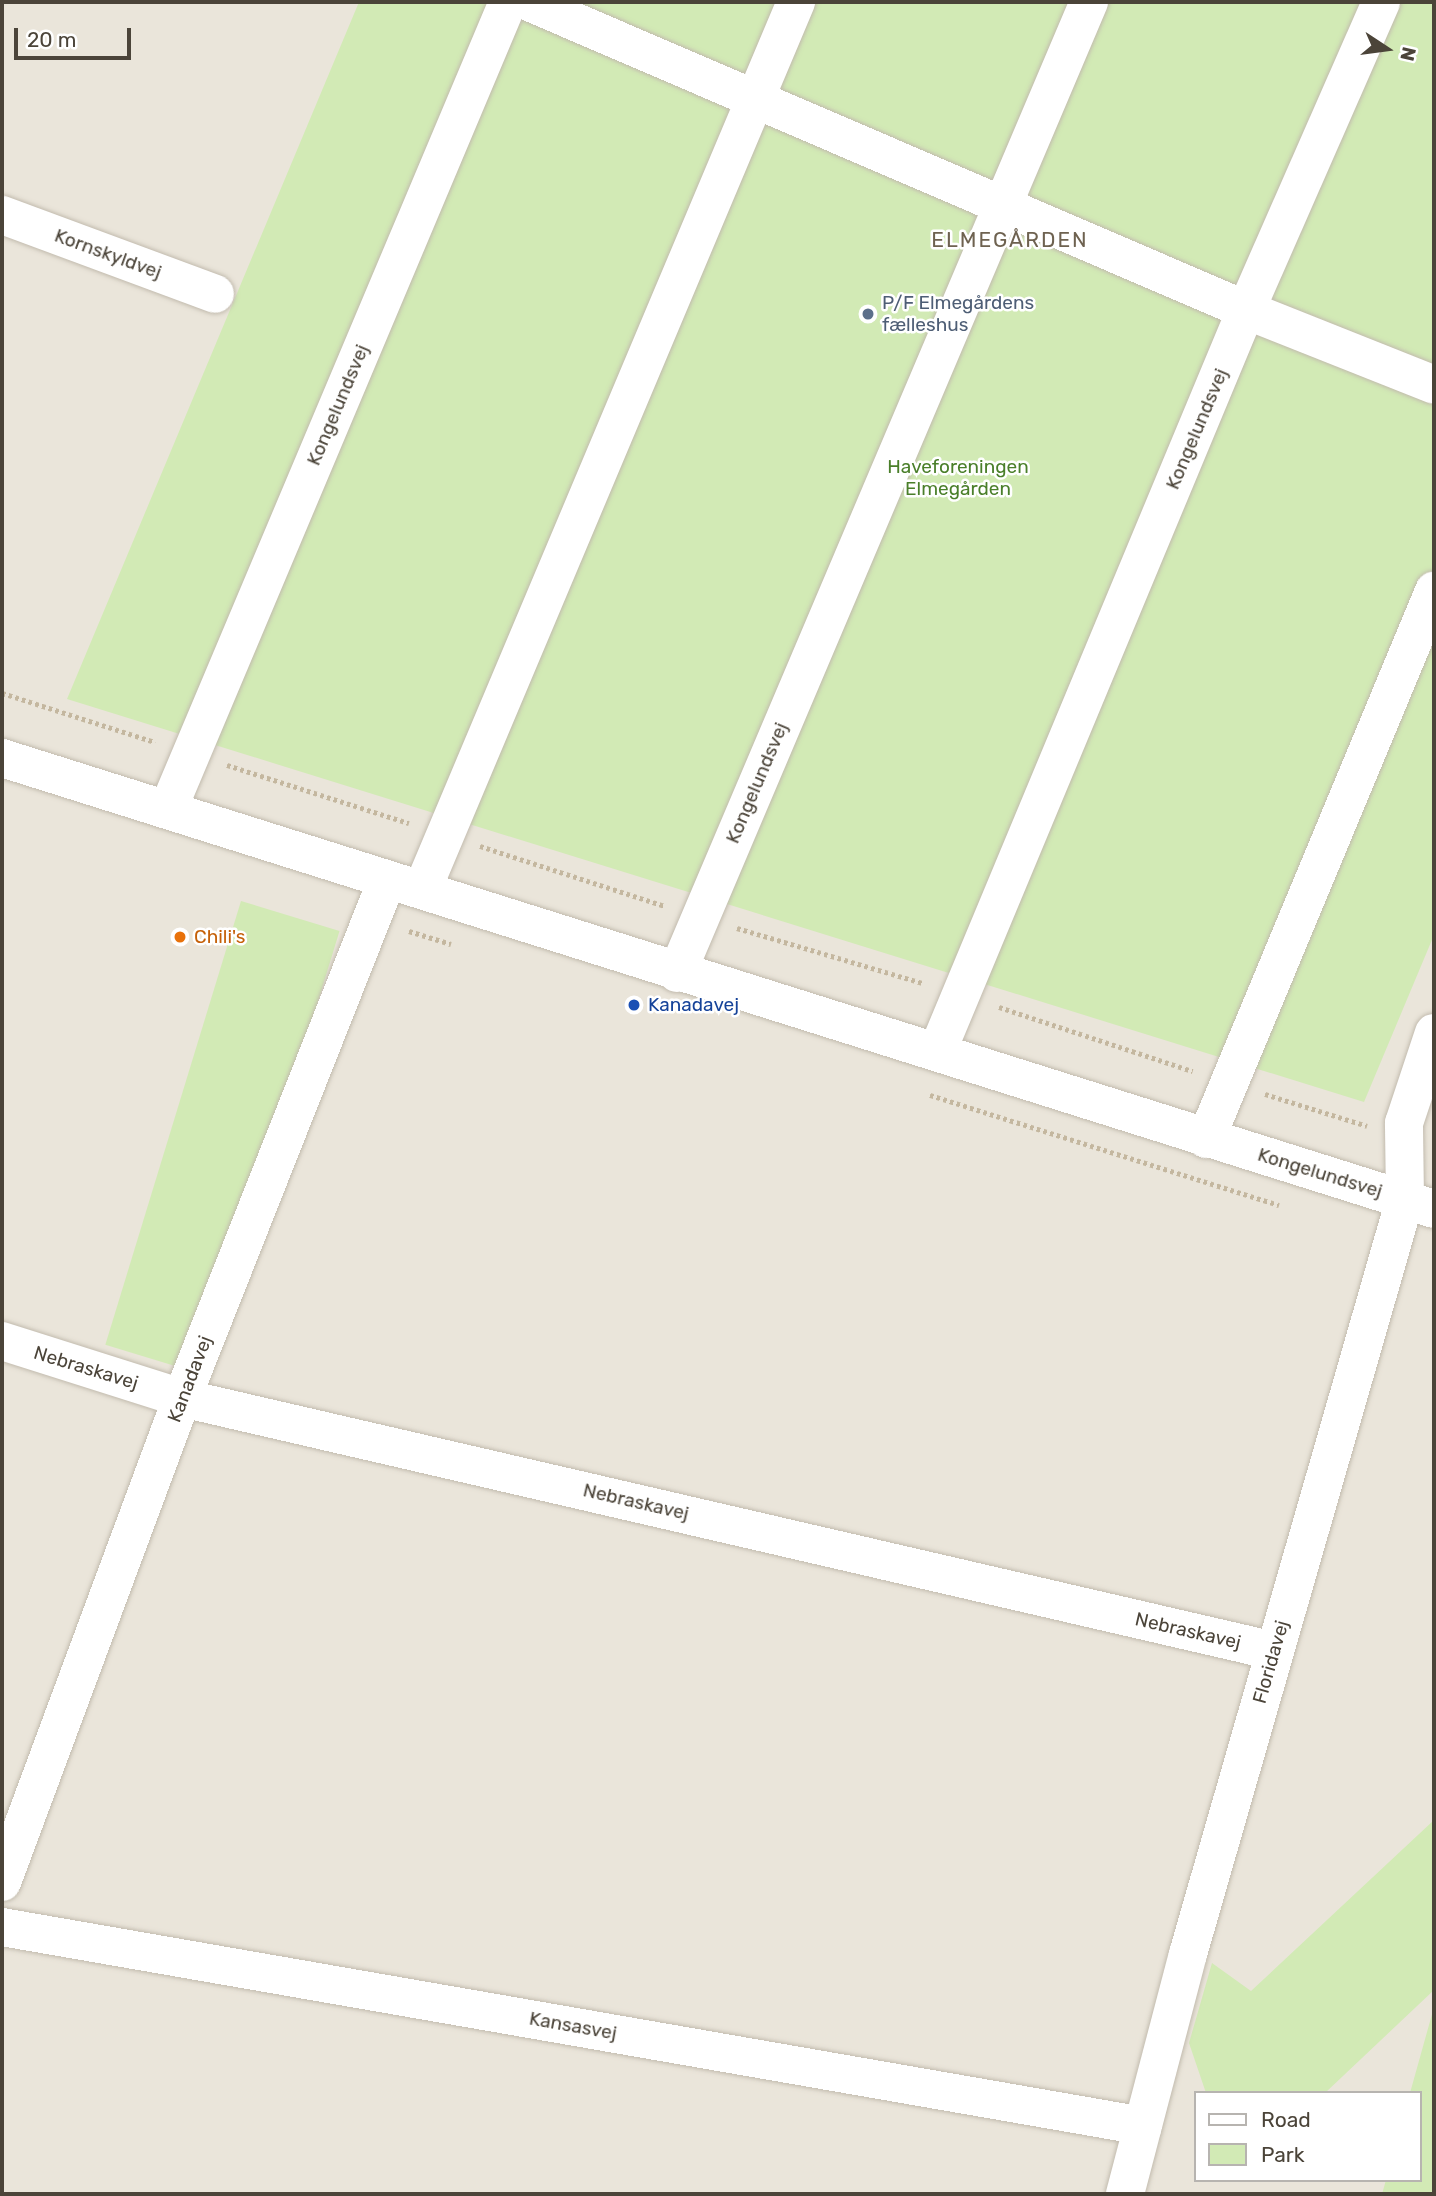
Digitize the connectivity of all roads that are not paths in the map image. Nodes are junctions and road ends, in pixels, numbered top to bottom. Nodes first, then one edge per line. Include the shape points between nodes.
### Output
1 (508, 2) edge
2 (529, 2) edge
3 (796, 2) edge
4 (1089, 2) edge
5 (1381, 2) edge
6 (755, 96) junction
7 (1000, 206) junction
8 (2, 215) edge
9 (215, 294) dead end
10 (1246, 310) junction
11 (1434, 385) edge
12 (1434, 591) edge
13 (2, 758) edge
14 (168, 809) junction
15 (404, 885) junction
16 (677, 973) junction
17 (1434, 1033) edge
18 (937, 1052) junction
19 (1206, 1139) junction
20 (1420, 1204) edge
21 (2, 1341) edge
22 (182, 1398) junction
23 (1274, 1651) junction
24 (2, 1882) edge
25 (2, 1927) edge
26 (1143, 2126) junction
27 (1125, 2194) edge

1 - 14 street, Kongelundsvej
2 - 6 street
3 - 6 street
4 - 7 street, Kongelundsvej
5 - 10 street, Kongelundsvej
6 - 7 street
6 - 15 street
7 - 10 street
7 - 16 street, Kongelundsvej
8 - 9 street, Kornskyldvej
10 - 11 street
10 - 18 street, Kongelundsvej
12 - 19 street
13 - 14 street, Kongelundsvej
14 - 15 street, Kongelundsvej
15 - 16 street, Kongelundsvej
15 - 22 street, Kanadavej
16 - 18 street, Kongelundsvej
17 - 20 street, Floridavej via 1404,1123
18 - 19 street, Kongelundsvej
19 - 20 street, Kongelundsvej
20 - 23 street, Floridavej
21 - 22 street, Nebraskavej
22 - 23 street, Nebraskavej
22 - 24 street, Kanadavej
23 - 26 street, Floridavej
25 - 26 street, Kansasvej
26 - 27 street, Floridavej

